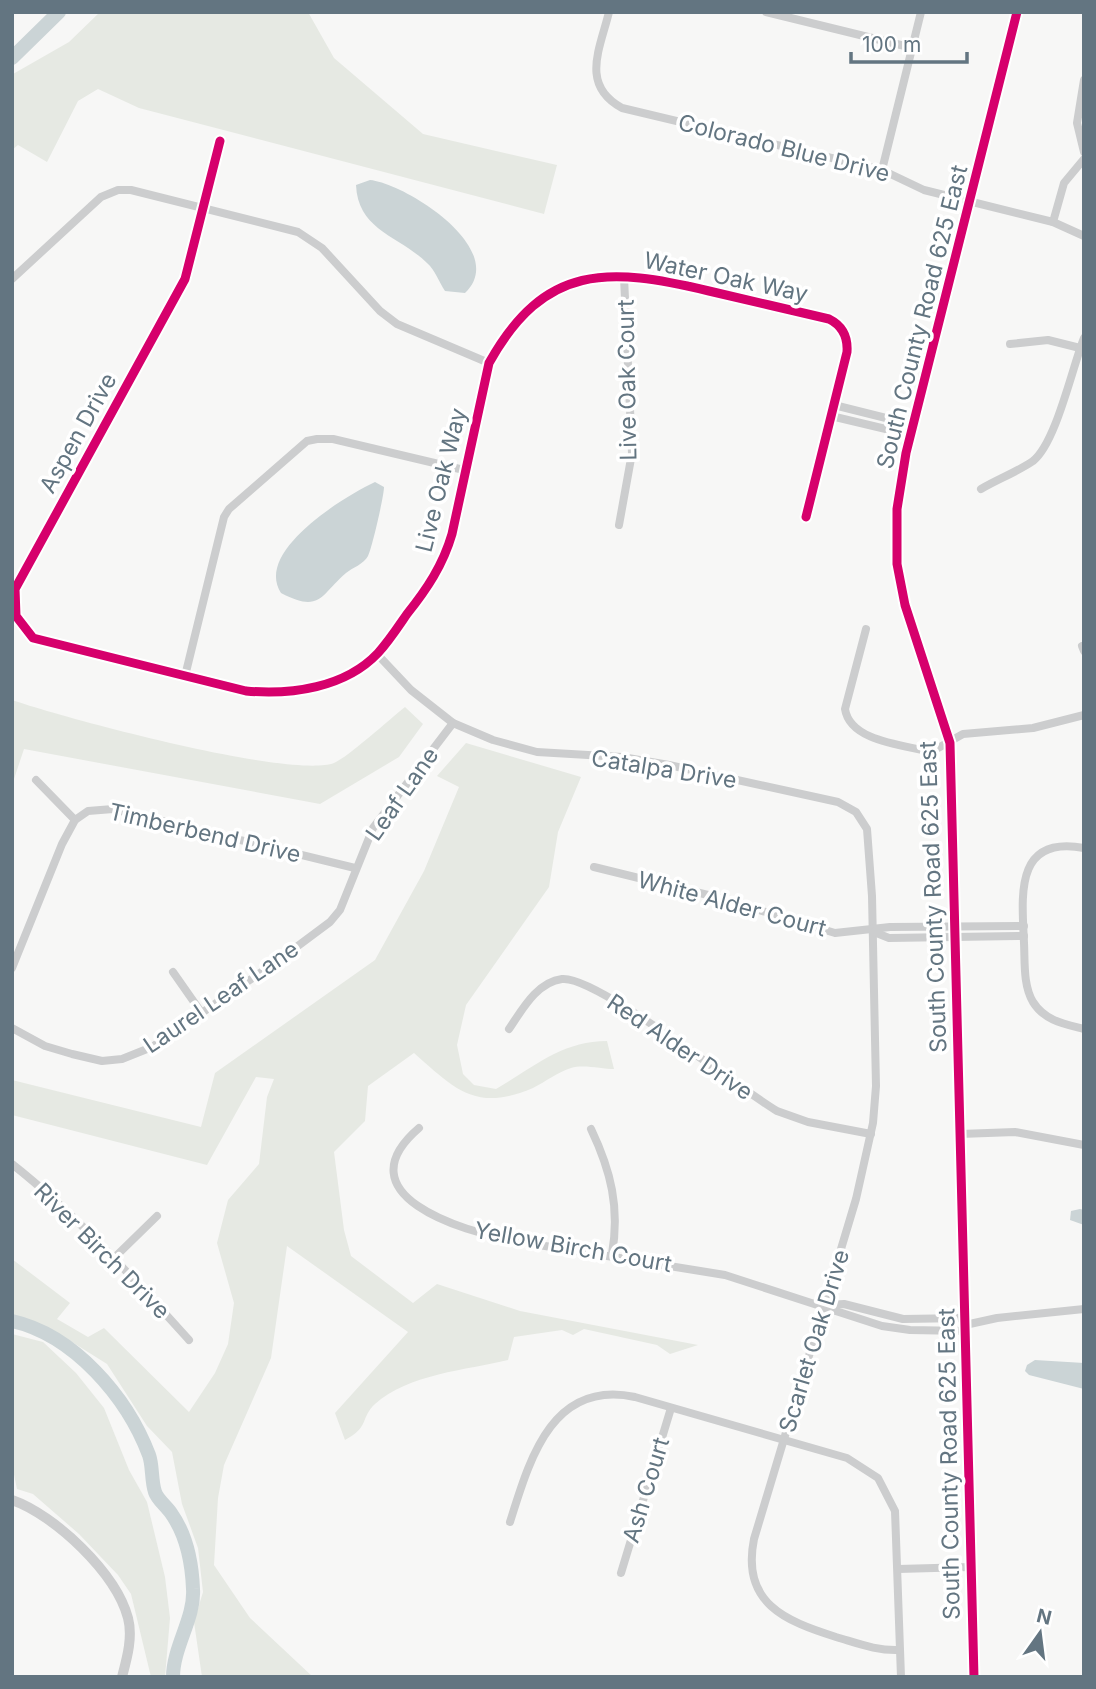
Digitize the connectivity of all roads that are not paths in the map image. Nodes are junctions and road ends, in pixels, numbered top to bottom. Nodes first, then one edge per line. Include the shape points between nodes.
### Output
1 (609, 12) edge
2 (766, 12) edge
3 (921, 12) edge
4 (1017, 12) edge
5 (796, 16) edge
6 (912, 48) junction
7 (1084, 80) edge
8 (220, 141) dead end
9 (1084, 152) edge
10 (1084, 159) edge
11 (882, 170) junction
12 (971, 202) junction
13 (204, 207) junction
14 (1053, 222) junction
15 (1084, 236) edge
16 (624, 277) junction
17 (12, 279) edge
18 (1084, 338) edge
19 (1010, 344) dead end
20 (1080, 348) junction
21 (489, 363) junction
22 (485, 379) joint
23 (834, 405) junction
24 (831, 416) junction
25 (913, 430) junction
26 (464, 470) junction
27 (981, 489) dead end
28 (806, 517) dead end
29 (619, 525) dead end
30 (866, 629) dead end
31 (377, 654) junction
32 (185, 676) junction
33 (1084, 715) edge
34 (453, 723) junction
35 (950, 743) junction
36 (36, 779) dead end
37 (75, 820) junction
38 (1084, 848) edge
39 (594, 867) dead end
40 (355, 868) junction
41 (1024, 926) junction
42 (871, 931) junction
43 (954, 933) junction
44 (1024, 936) junction
45 (12, 968) edge
46 (173, 972) dead end
47 (201, 1012) junction
48 (12, 1028) edge
49 (509, 1029) dead end
50 (1084, 1029) edge
51 (419, 1128) dead end
52 (591, 1129) dead end
53 (871, 1134) junction
54 (960, 1134) junction
55 (1084, 1145) edge
56 (12, 1164) edge
57 (157, 1216) dead end
58 (612, 1254) junction
59 (115, 1257) junction
60 (825, 1305) junction
61 (1084, 1309) edge
62 (965, 1325) junction
63 (189, 1340) dead end
64 (671, 1408) junction
65 (784, 1440) junction
66 (12, 1500) edge
67 (510, 1522) dead end
68 (971, 1567) junction
69 (898, 1569) junction
70 (621, 1573) dead end
71 (899, 1650) junction
72 (122, 1677) edge
73 (901, 1677) edge
74 (974, 1677) edge

1 - 11 street, Colorado Blue Drive via 597,64 600,91 622,108
2 - 5 street
3 - 6 street
4 - 12 street, South County Road 625 East
5 - 6 street
6 - 11 street
7 - 9 street via 1077,123
8 - 13 street, Aspen Drive
10 - 14 street via 1064,183
11 - 12 street, Colorado Blue Drive via 924,190
12 - 14 street, Colorado Blue Drive
12 - 25 street, South County Road 625 East
13 - 17 street via 131,190 112,192
13 - 21 street via 307,237 397,324
13 - 32 street, Aspen Drive via 185,279 18,581 13,603 19,623 40,641
14 - 15 street, Colorado Blue Drive
16 - 21 street, Water Oak Way via 586,279 542,299 513,325
16 - 23 street, Water Oak Way via 649,276 829,319 844,332 847,347
16 - 29 street, Live Oak Court via 632,455
18 - 20 street
19 - 20 street via 1048,340
20 - 27 street via 1045,447 1033,461
21 - 22 street, Water Oak Way
22 - 26 street, Live Oak Way
23 - 24 street
23 - 25 street
24 - 25 street
24 - 28 street
25 - 35 street, South County Road 625 East via 898,490 897,564 905,605
26 - 31 street, Live Oak Way via 443,560
26 - 32 street via 333,439 307,441 224,517
30 - 35 street via 845,704 848,720 871,737 931,752
31 - 32 street, Aspen Drive via 343,676 292,691 246,691
31 - 34 street, Catalpa Drive via 411,690
33 - 35 street via 1033,728 963,734
34 - 40 street, Leaf Lane via 373,828
34 - 42 street, Catalpa Drive via 537,752 669,765 845,805 860,817 869,838
35 - 43 street, South County Road 625 East
36 - 37 street
37 - 40 street, Timberbend Drive via 88,811 113,809
37 - 45 street, Timberbend Drive
38 - 41 street via 1061,845 1035,857 1023,883
39 - 42 street, White Alder Court via 835,933
40 - 47 street, Laurel Leaf Lane via 341,910 330,922
41 - 43 street
41 - 44 street
42 - 43 street, White Alder Court via 889,938
42 - 53 street, Scarlet Oak Drive via 876,1086
43 - 44 street
43 - 54 street, South County Road 625 East
44 - 50 street via 1027,987 1034,1003 1055,1021
46 - 47 street
47 - 48 street, Laurel Leaf Lane via 152,1047 102,1061 45,1046
49 - 53 street, Red Alder Drive via 542,987 561,979 576,981 611,999 777,1111
51 - 58 street, Yellow Birch Court via 402,1144 394,1162 398,1187 411,1203 484,1235
52 - 58 street via 609,1168 615,1202
53 - 60 street, Scarlet Oak Drive
54 - 55 street via 1015,1132
54 - 62 street, South County Road 625 East
56 - 59 street, River Birch Drive
57 - 59 street
58 - 60 street, Yellow Birch Court via 725,1275
59 - 63 street, River Birch Drive
60 - 62 street, Yellow Birch Court via 844,1304 903,1319
60 - 62 street, Yellow Birch Court via 910,1330
60 - 65 street, Scarlet Oak Drive
61 - 62 street
62 - 68 street, South County Road 625 East
64 - 65 street
64 - 67 street via 616,1395 590,1400 567,1412 534,1450
64 - 70 street, Ash Court
65 - 69 street via 847,1458 878,1478 895,1511
65 - 71 street, Scarlet Oak Drive via 752,1551 760,1592 775,1611 796,1624 869,1647
66 - 72 street via 44,1515 112,1583 130,1630
68 - 69 street
68 - 74 street, South County Road 625 East
69 - 71 street
71 - 73 street

